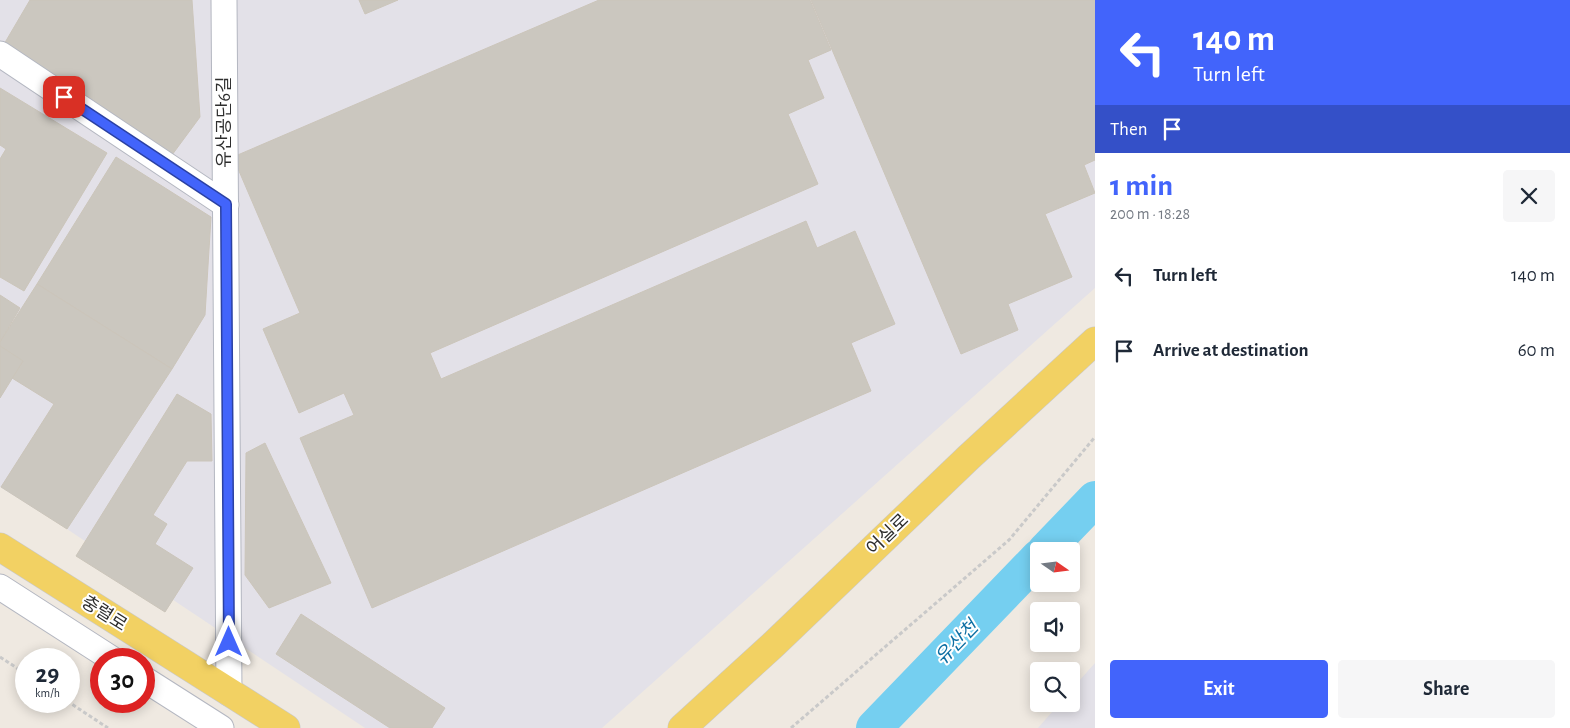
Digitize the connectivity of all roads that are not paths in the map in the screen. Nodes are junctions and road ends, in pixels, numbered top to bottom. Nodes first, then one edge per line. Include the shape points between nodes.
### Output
1 (224, 0) edge
2 (0, 54) edge
3 (226, 204) junction
4 (1095, 341) edge
5 (0, 547) edge
6 (0, 587) edge
7 (95, 648) edge
8 (155, 686) edge
9 (229, 693) junction
10 (220, 728) edge
11 (286, 728) edge
12 (682, 728) edge

1 - 3 street, 유산공단6길
2 - 3 street
3 - 9 street, 유산공단6길
4 - 12 main road, 어실로
5 - 9 main road, 충렬로
6 - 7 street
8 - 10 street
9 - 11 main road, 충렬로

